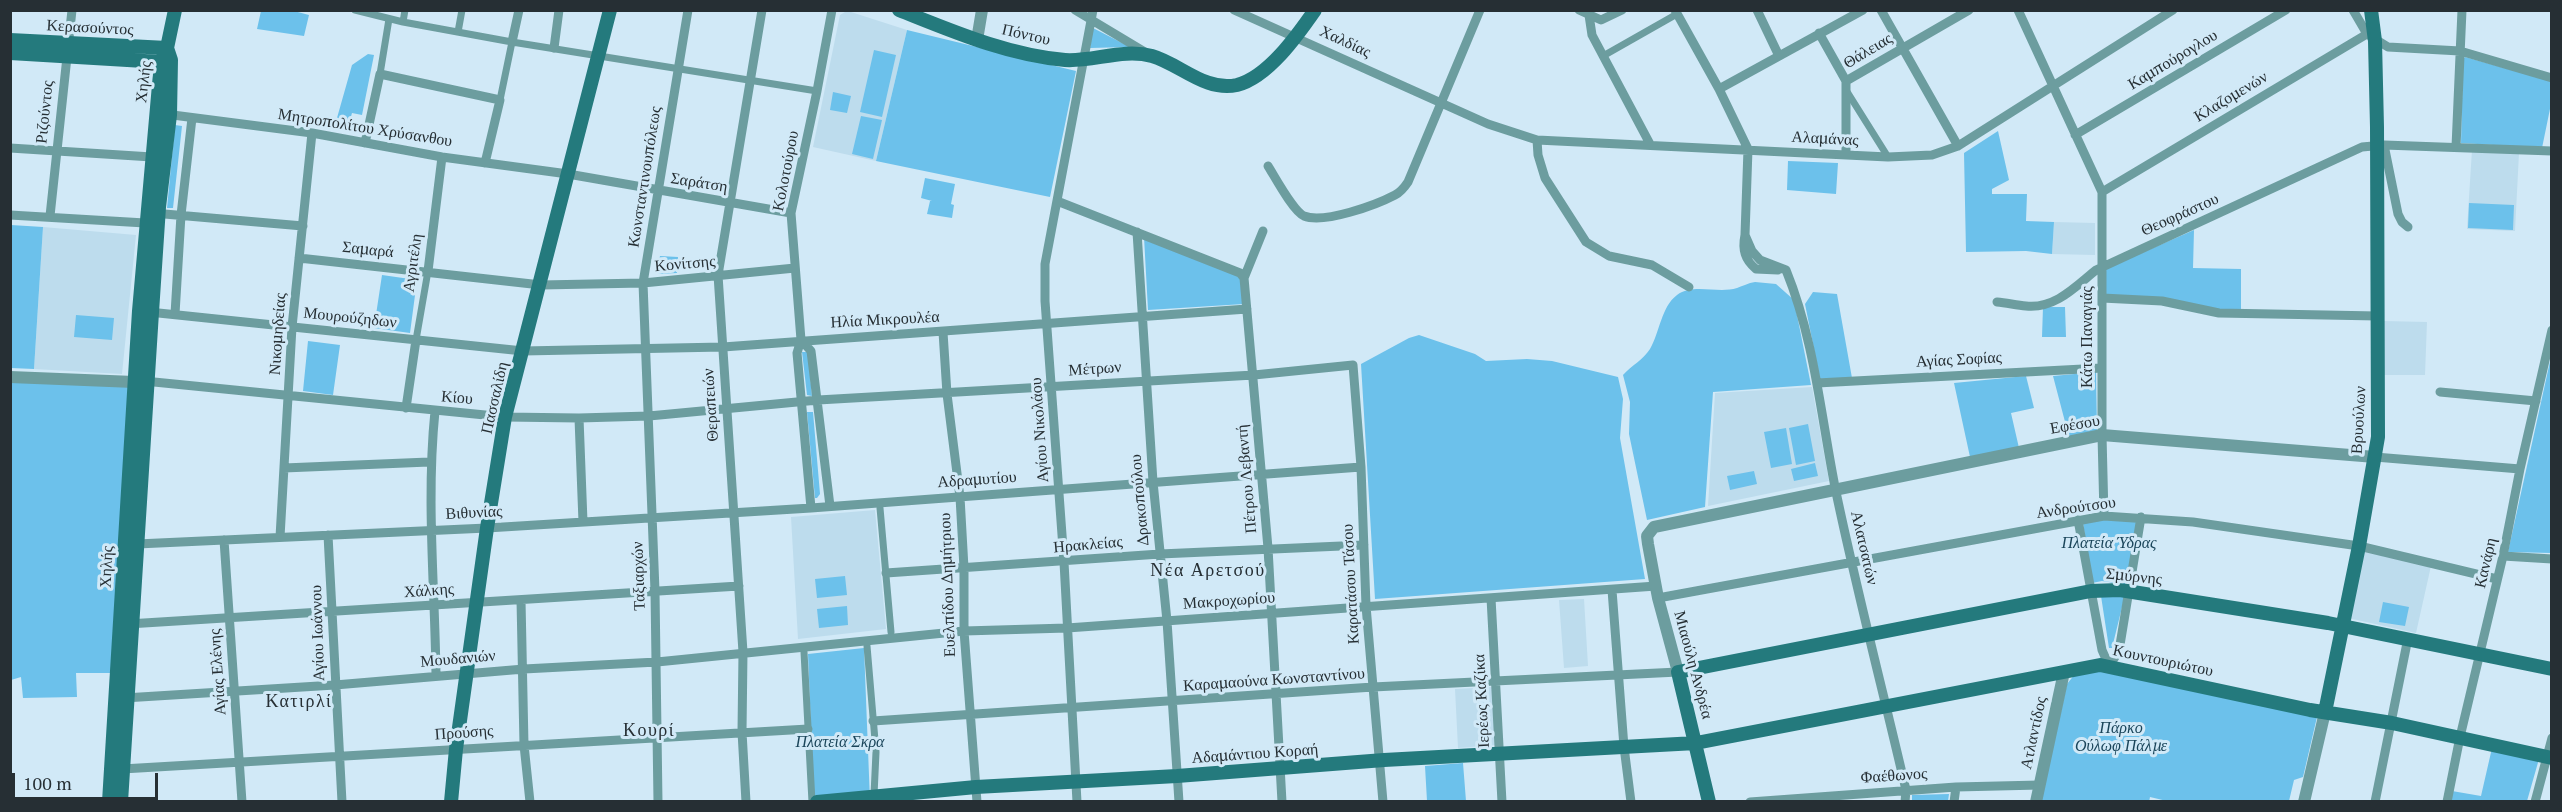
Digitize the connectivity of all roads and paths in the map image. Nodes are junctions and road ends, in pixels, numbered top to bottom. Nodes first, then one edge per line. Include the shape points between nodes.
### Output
1 (72, 10) edge
2 (175, 10) edge
3 (355, 10) edge
4 (405, 10) edge
5 (462, 10) edge
6 (519, 10) edge
7 (559, 10) edge
8 (610, 10) edge
9 (688, 10) edge
10 (762, 10) edge
11 (832, 10) edge
12 (982, 10) edge
13 (1075, 10) edge
14 (1234, 10) edge
15 (1315, 10) edge
16 (1480, 10) edge
17 (1579, 10) edge
18 (1622, 10) edge
19 (1757, 10) edge
20 (1863, 10) edge
21 (1881, 10) edge
22 (1969, 10) edge
23 (2018, 10) edge
24 (2173, 10) edge
25 (2286, 10) edge
26 (2353, 10) edge
27 (2370, 10) edge
28 (2377, 10) edge
29 (2462, 10) edge
30 (905, 12) edge
31 (1676, 12) edge
32 (1092, 15) edge
33 (1589, 15) junction
34 (389, 19) junction
35 (403, 22) junction
36 (458, 32) junction
37 (1819, 33) junction
38 (2372, 36) junction
39 (1297, 37) junction
40 (10, 40) edge
41 (977, 40) junction
42 (512, 42) junction
43 (167, 48) junction
44 (554, 48) junction
45 (1903, 48) junction
46 (67, 50) junction
47 (2460, 51) junction
48 (10, 53) edge
49 (598, 56) junction
50 (1151, 56) junction
51 (1603, 56) junction
52 (1779, 56) junction
53 (1082, 59) junction
54 (161, 62) junction
55 (678, 69) junction
56 (380, 74) junction
57 (2552, 78) edge
58 (751, 80) junction
59 (1846, 85) junction
60 (2053, 88) junction
61 (1719, 89) junction
62 (817, 91) junction
63 (500, 100) junction
64 (1442, 103) junction
65 (164, 114) junction
66 (192, 118) junction
67 (312, 133) junction
68 (2075, 135) junction
69 (1537, 140) junction
70 (365, 143) junction
71 (1650, 144) junction
72 (2381, 145) junction
73 (1958, 146) junction
74 (2456, 147) junction
75 (10, 148) edge
76 (1748, 149) junction
77 (56, 151) junction
78 (2552, 151) edge
79 (1846, 154) junction
80 (152, 157) junction
81 (442, 157) junction
82 (1888, 157) junction
83 (485, 163) junction
84 (1268, 166) dead end
85 (568, 174) junction
86 (657, 192) junction
87 (2102, 192) junction
88 (1057, 201) junction
89 (731, 204) junction
90 (791, 213) junction
91 (10, 214) edge
92 (181, 215) junction
93 (50, 216) junction
94 (150, 216) junction
95 (303, 226) junction
96 (2408, 226) dead end
97 (1263, 231) dead end
98 (1137, 232) junction
99 (299, 258) junction
100 (2103, 267) junction
101 (795, 268) junction
102 (428, 272) junction
103 (718, 275) junction
104 (1244, 278) junction
105 (643, 283) junction
106 (541, 285) junction
107 (1689, 287) dead end
108 (2102, 298) junction
109 (1997, 302) dead end
110 (1247, 309) junction
111 (145, 311) junction
112 (175, 315) junction
113 (1143, 316) junction
114 (2378, 316) junction
115 (1047, 325) junction
116 (292, 327) junction
117 (2552, 330) edge
118 (943, 332) junction
119 (416, 340) junction
120 (801, 340) junction
121 (723, 347) junction
122 (646, 350) junction
123 (523, 351) junction
124 (1353, 365) joint
125 (2102, 368) junction
126 (1254, 375) junction
127 (10, 377) edge
128 (1147, 380) junction
129 (140, 382) junction
130 (1817, 383) junction
131 (1053, 387) junction
132 (2440, 392) dead end
133 (947, 394) junction
134 (289, 396) junction
135 (818, 400) junction
136 (2536, 401) junction
137 (802, 402) junction
138 (726, 407) junction
139 (406, 408) junction
140 (435, 411) junction
141 (649, 416) junction
142 (506, 417) junction
143 (579, 418) junction
144 (2102, 435) junction
145 (2375, 457) junction
146 (429, 462) junction
147 (1361, 467) junction
148 (284, 468) junction
149 (2520, 469) junction
150 (1261, 474) junction
151 (1153, 482) junction
152 (1060, 489) junction
153 (1836, 491) junction
154 (960, 497) junction
155 (830, 506) junction
156 (811, 508) junction
157 (880, 508) dead end
158 (734, 512) junction
159 (2104, 516) junction
160 (653, 517) junction
161 (2141, 517) junction
162 (2078, 520) junction
163 (583, 522) junction
164 (487, 528) junction
165 (430, 530) junction
166 (328, 535) junction
167 (1647, 536) joint
168 (280, 537) junction
169 (224, 540) junction
170 (137, 544) junction
171 (1364, 545) junction
172 (2359, 546) junction
173 (1268, 548) junction
174 (1160, 554) junction
175 (2503, 556) junction
176 (2552, 559) edge
177 (1064, 562) junction
178 (1852, 563) junction
179 (964, 568) junction
180 (886, 573) junction
181 (2497, 579) junction
182 (740, 586) junction
183 (1612, 590) junction
184 (655, 591) junction
185 (2091, 591) junction
186 (2130, 591) junction
187 (1657, 592) junction
188 (1491, 598) junction
189 (521, 600) junction
190 (478, 603) junction
191 (435, 605) junction
192 (1366, 606) junction
193 (333, 612) junction
194 (1271, 613) junction
195 (229, 618) junction
196 (1167, 621) junction
197 (125, 625) junction
198 (2342, 626) junction
199 (1067, 628) junction
200 (891, 632) dead end
201 (964, 632) junction
202 (1869, 635) junction
203 (2408, 638) junction
204 (867, 646) dead end
205 (804, 650) junction
206 (743, 652) junction
207 (2480, 652) junction
208 (657, 662) junction
209 (2109, 666) junction
210 (524, 669) junction
211 (2552, 669) edge
212 (1678, 672) junction
213 (2064, 672) junction
214 (467, 674) junction
215 (1618, 675) junction
216 (436, 676) junction
217 (1497, 680) junction
218 (335, 686) junction
219 (1373, 687) junction
220 (234, 692) junction
221 (1275, 695) junction
222 (121, 698) junction
223 (1172, 702) junction
224 (1887, 707) junction
225 (1072, 708) junction
226 (2325, 712) junction
227 (969, 715) junction
228 (873, 721) junction
229 (2392, 723) junction
230 (808, 729) junction
231 (742, 732) junction
232 (656, 737) junction
233 (2460, 737) junction
234 (2552, 738) edge
235 (1696, 743) junction
236 (524, 745) junction
237 (1624, 747) junction
238 (456, 749) junction
239 (1500, 752) junction
240 (338, 756) junction
241 (2549, 758) edge
242 (1380, 760) junction
243 (239, 762) junction
244 (122, 769) junction
245 (1280, 769) junction
246 (1177, 776) junction
247 (1076, 781) junction
248 (2040, 785) junction
249 (976, 787) junction
250 (1956, 787) junction
251 (1905, 790) junction
252 (874, 798) edge
253 (109, 801) edge
254 (121, 801) edge
255 (242, 801) edge
256 (342, 801) edge
257 (452, 801) edge
258 (530, 801) edge
259 (658, 801) edge
260 (746, 801) edge
261 (812, 801) edge
262 (817, 801) edge
263 (977, 801) edge
264 (1077, 801) edge
265 (1179, 801) edge
266 (1282, 801) edge
267 (1383, 801) edge
268 (1502, 801) edge
269 (1631, 801) edge
270 (1708, 801) edge
271 (1750, 801) edge
272 (1905, 801) edge
273 (1954, 801) edge
274 (2036, 801) edge
275 (2304, 801) edge
276 (2374, 801) edge
277 (2447, 801) edge
278 (2535, 801) edge

1 - 46 street, Ριζούντος
2 - 43 main road
3 - 34 street
4 - 35 street
5 - 36 street
6 - 42 street
7 - 44 street
8 - 49 main road, Πασσαλίδη
9 - 55 street, Κωνσταντινουπόλεως
10 - 58 street, Θεραπειών
11 - 62 street, Κολοτούρου
12 - 41 street
13 - 32 street
14 - 39 street, Χαλδίας
15 - 39 main road
16 - 64 street
17 - 33 street
18 - 33 street via 1601,20
19 - 52 street
20 - 37 street
21 - 45 street
22 - 45 street, Θάλειας
23 - 60 street
24 - 60 street, Αλαμάνας
25 - 68 street, Καμπούρογλου
26 - 38 street
27 - 38 main road, Βρυούλων
28 - 38 main road, Βρυούλων
29 - 47 street
30 - 41 main road, Πόντου
31 - 51 street
31 - 61 street
32 - 50 street
32 - 53 street, Αγίου Νικολάου
33 - 51 street via 1592,35
34 - 35 street
34 - 56 street
35 - 36 street
36 - 42 street
37 - 52 street
37 - 59 street
38 - 47 street via 2394,48
38 - 72 main road, Βρυούλων
38 - 87 street, Κλαζομενών
39 - 50 main road via 1251,79 1234,85 1205,81
39 - 64 street, Χαλδίας
40 - 46 main road, Κερασούντος
41 - 53 main road, Πόντου via 1055,59
42 - 44 street
42 - 63 street
43 - 46 main road, Κερασούντος
43 - 54 main road, Χηλής
43 - 65 main road, Χηλής via 171,60
44 - 49 street
45 - 59 street, Θάλειας
45 - 73 street
46 - 48 main road, Κερασούντος
46 - 54 main road, Κερασούντος
46 - 77 street, Ριζούντος
47 - 57 street
47 - 74 street
49 - 55 street
49 - 85 main road, Πασσαλίδη
50 - 53 main road, Πόντου
51 - 71 street
52 - 61 street
53 - 88 street, Αγίου Νικολάου
54 - 65 main road, Χηλής
55 - 58 street
55 - 86 street, Κωνσταντινουπόλεως
56 - 63 street
56 - 70 street
58 - 62 street
58 - 89 street, Θεραπειών
59 - 79 street, Θάλειας
59 - 82 street
60 - 68 street
60 - 73 street, Αλαμάνας
61 - 76 street
62 - 90 street, Κολοτούρου
63 - 83 street
64 - 69 street, Αλαμάνας
64 - 84 street via 1402,190 1351,212 1325,217 1302,215
65 - 66 street, Μητροπολίτου Χρύσανθου
65 - 80 main road, Χηλής
65 - 94 main road, Χηλής
66 - 67 street, Μητροπολίτου Χρύσανθου
66 - 92 street
67 - 70 street, Μητροπολίτου Χρύσανθου
67 - 95 street, Νικομηδείας
68 - 87 street
69 - 71 street, Αλαμάνας
69 - 107 street via 1545,178 1586,242 1610,256 1652,265
70 - 81 street, Μητροπολίτου Χρύσανθου
71 - 76 street, Αλαμάνας
72 - 74 street, Θεοφράστου
72 - 96 street via 2398,214
72 - 100 street, Θεοφράστου via 2362,147
72 - 114 main road, Βρυούλων
73 - 82 street, Αλαμάνας via 1932,155
74 - 78 street, Θεοφράστου
75 - 77 street
76 - 79 street, Αλαμάνας
76 - 130 street, Αλατσατών via 1745,256 1756,270 1786,270 1801,310
77 - 80 street
77 - 93 street, Ριζούντος
79 - 82 street, Αλαμάνας
80 - 94 main road, Χηλής
81 - 83 street, Μητροπολίτου Χρύσανθου
81 - 102 street, Αγριτέλη
83 - 85 street, Μητροπολίτου Χρύσανθου
85 - 86 street, Σαράτση
85 - 106 main road, Πασσαλίδη
86 - 89 street, Σαράτση
86 - 105 street, Κωνσταντινουπόλεως
87 - 100 street, Κάτω Παναγιάς
88 - 98 street
88 - 115 street, Αγίου Νικολάου via 1045,264
89 - 90 street, Σαράτση
89 - 103 street, Θεραπειών
90 - 101 street, Κολοτούρου
91 - 93 street
92 - 94 street
92 - 95 street
92 - 112 street
93 - 94 street
94 - 111 main road, Χηλής
95 - 99 street, Νικομηδείας
97 - 104 street, Πέτρου Λεβαντή
98 - 104 street via 1240,273
98 - 113 street, Δρακοπούλου
99 - 102 street, Σαμαρά
99 - 116 street, Νικομηδείας
100 - 108 street, Κάτω Παναγιάς
100 - 109 street, Θεοφράστου via 2070,292 2045,304
101 - 103 street, Κονίτσης
101 - 120 street, Κολοτούρου
102 - 106 street, Σαμαρά
102 - 119 street, Αγριτέλη
103 - 105 street, Κονίτσης
103 - 121 street, Θεραπειών
104 - 110 street, Πέτρου Λεβαντή
105 - 106 street, Κονίτσης
105 - 122 street, Κωνσταντινουπόλεως
106 - 123 main road, Πασσαλίδη
108 - 114 street via 2162,301 2219,314
108 - 125 street, Κάτω Παναγιάς
110 - 113 street, Ηλία Μικρουλέα
110 - 126 street, Πέτρου Λεβαντή
111 - 112 street, Μουρούζηδων
111 - 129 main road, Χηλής
112 - 116 street, Μουρούζηδων
113 - 115 street, Ηλία Μικρουλέα
113 - 128 street, Δρακοπούλου
114 - 145 main road, Βρυούλων
115 - 118 street, Ηλία Μικρουλέα
115 - 131 street, Αγίου Νικολάου
116 - 119 street, Μουρούζηδων
116 - 134 street, Νικομηδείας
117 - 136 street, Κανάρη
118 - 120 street, Ηλία Μικρουλέα
118 - 133 street, Ευελπίδου Δημήτριου
119 - 123 street, Μουρούζηδων
119 - 139 street, Αγριτέλη
120 - 121 street, Ηλία Μικρουλέα
120 - 135 street, Κολοτούρου via 811,351
120 - 137 street, Κολοτούρου via 796,353
121 - 122 street, Ηλία Μικρουλέα
121 - 138 street, Θεραπειών
122 - 123 street, Ηλία Μικρουλέα
122 - 141 street, Ταξιαρχών
123 - 142 main road, Πασσαλίδη
124 - 126 street, Μέτρων
124 - 147 street, Καρατάσου Τάσου
125 - 130 street, Αγίας Σοφίας
125 - 144 street, Κάτω Παναγιάς
126 - 128 street, Μέτρων
126 - 150 street, Πέτρου Λεβαντή
127 - 129 street
128 - 131 street, Μέτρων
128 - 151 street, Δρακοπούλου
129 - 134 street, Κίου
129 - 170 main road, Χηλής
129 - 197 main road, Χηλής
130 - 153 street, Αλατσατών
131 - 133 street, Μέτρων
131 - 152 street, Αγίου Νικολάου
132 - 136 street
133 - 135 street, Μέτρων
133 - 154 street, Ευελπίδου Δημήτριου
134 - 139 street, Κίου
134 - 148 street, Νικομηδείας
135 - 137 street, Μέτρων
135 - 155 street, Κολοτούρου
136 - 149 street, Κανάρη
137 - 138 street, Κίου
137 - 156 street, Κολοτούρου
138 - 141 street, Κίου
138 - 158 street, Θεραπειών
139 - 140 street, Κίου
140 - 142 street, Κίου
140 - 146 street
141 - 143 street, Κίου
141 - 160 street, Ταξιαρχών
142 - 143 street, Κίου
142 - 164 main road, Πασσαλίδη
143 - 163 street
144 - 145 street, Εφέσου
144 - 153 street, Εφέσου
144 - 159 street, Κάτω Παναγιάς
145 - 149 street, Εφέσου
145 - 172 main road, Βρυούλων
146 - 148 street
146 - 165 street
147 - 150 street, Αδραμυτίου
147 - 171 street, Καρατάσου Τάσου
148 - 168 street, Νικομηδείας
149 - 175 street, Κανάρη
150 - 151 street, Αδραμυτίου
150 - 173 street, Πέτρου Λεβαντή
151 - 152 street, Αδραμυτίου
151 - 174 street, Δρακοπούλου
152 - 154 street, Αδραμυτίου
152 - 177 street, Αγίου Νικολάου
153 - 167 street, Εφέσου via 1654,527
153 - 178 street, Αλατσατών
154 - 155 street, Αδραμυτίου
154 - 179 street, Ευελπίδου Δημήτριου
155 - 156 street, Αδραμυτίου
156 - 158 street, Βιθυνίας
157 - 180 street
158 - 160 street, Βιθυνίας
158 - 182 street, Θεραπειών
159 - 161 street, Ανδρούτσου
159 - 162 street, Ανδρούτσου
160 - 163 street, Βιθυνίας
160 - 184 street, Ταξιαρχών
161 - 172 street, Ανδρούτσου
161 - 186 street
162 - 178 street, Ανδρούτσου
162 - 185 street
163 - 164 street, Βιθυνίας
164 - 165 street, Βιθυνίας
164 - 190 main road, Πασσαλίδη
165 - 166 street, Βιθυνίας
165 - 191 street
166 - 168 street, Βιθυνίας
166 - 193 street, Αγίου Ιωάννου
167 - 187 street, Μιαούλη Ανδρέα
168 - 169 street, Βιθυνίας
169 - 170 street, Βιθυνίας
169 - 195 street, Αγίας Ελένης
170 - 197 main road, Χηλής
171 - 173 street, Ηρακλείας
171 - 192 street, Καρατάσου Τάσου
172 - 181 street, Ανδρούτσου
172 - 198 main road, Βρυούλων
173 - 174 street, Ηρακλείας
173 - 194 street, Πέτρου Λεβαντή
174 - 177 street, Ηρακλείας
174 - 196 street, Δρακοπούλου
175 - 176 street
175 - 181 street, Κανάρη
177 - 179 street, Ηρακλείας
177 - 199 street, Αγίου Νικολάου
178 - 187 street, Ανδρούτσου
178 - 202 street, Αλατσατών
179 - 180 street, Ηρακλείας
179 - 201 street, Ευελπίδου Δημήτριου
180 - 200 street
181 - 207 street, Κανάρη
182 - 184 street, Χάλκης
182 - 206 street, Θεραπειών
183 - 187 street, Μακροχωρίου
183 - 188 street, Μακροχωρίου
183 - 215 street
184 - 189 street, Χάλκης
184 - 208 street, Ταξιαρχών
185 - 186 main road, Σμύρνης
185 - 202 main road, Σμύρνης
185 - 209 street via 2103,656
186 - 198 main road, Σμύρνης
186 - 209 street via 2119,651
187 - 212 street, Μιαούλη Ανδρέα
188 - 192 street, Μακροχωρίου
188 - 217 street, Ιερέως Καζίκα
189 - 190 street, Χάλκης
189 - 210 street
190 - 191 street, Χάλκης
190 - 214 main road, Πασσαλίδη
191 - 193 street, Χάλκης
191 - 216 street
192 - 194 street, Μακροχωρίου
192 - 219 street, Καρατάσου Τάσου
193 - 195 street, Χάλκης
193 - 218 street, Αγίου Ιωάννου
194 - 196 street, Μακροχωρίου
194 - 221 street, Πέτρου Λεβαντή
195 - 197 street, Χάλκης
195 - 220 street, Αγίας Ελένης
196 - 199 street, Μακροχωρίου
196 - 223 street, Δρακοπούλου
197 - 222 main road, Χηλής
198 - 203 main road, Σμύρνης
198 - 226 main road, Βρυούλων
199 - 201 street, Μακροχωρίου
199 - 225 street, Αγίου Νικολάου
201 - 205 street, Μακροχωρίου
201 - 227 street, Ευελπίδου Δημήτριου
202 - 212 main road, Σμύρνης
202 - 224 street, Αλατσατών
203 - 207 main road, Σμύρνης
203 - 229 street
204 - 228 street
205 - 206 street, Μουδανιών
205 - 230 street
206 - 208 street, Μουδανιών
206 - 231 street, Θεραπειών
207 - 211 main road, Σμύρνης
207 - 233 street, Κανάρη
208 - 210 street, Μουδανιών
208 - 232 street, Ταξιαρχών
209 - 213 main road, Κουντουριώτου
209 - 226 main road, Κουντουριώτου
210 - 214 street, Μουδανιών
210 - 236 street
212 - 215 street, Καραμαούνα Κωνσταντίνου
212 - 235 main road, Μιαούλη Ανδρέα
213 - 224 main road, Κουντουριώτου
213 - 248 street, Ατλαντίδος
214 - 216 street, Μουδανιών
214 - 238 main road, Πασσαλίδη
215 - 217 street, Καραμαούνα Κωνσταντίνου
215 - 237 street
216 - 218 street, Μουδανιών
217 - 219 street, Καραμαούνα Κωνσταντίνου
217 - 239 street, Ιερέως Καζίκα
218 - 220 street, Μουδανιών
218 - 240 street, Αγίου Ιωάννου
219 - 221 street, Καραμαούνα Κωνσταντίνου
219 - 242 street, Καρατάσου Τάσου
220 - 222 street, Μουδανιών
220 - 243 street, Αγίας Ελένης
221 - 223 street, Καραμαούνα Κωνσταντίνου
221 - 245 street, Πέτρου Λεβαντή
222 - 244 main road, Χηλής
222 - 253 main road, Χηλής
223 - 225 street, Καραμαούνα Κωνσταντίνου
223 - 246 street, Δρακοπούλου
224 - 235 main road, Κουντουριώτου
224 - 251 street, Αλατσατών
225 - 227 street, Καραμαούνα Κωνσταντίνου
225 - 247 street, Αγίου Νικολάου
226 - 229 main road, Κουντουριώτου
226 - 275 street, Βρυούλων
227 - 228 street, Καραμαούνα Κωνσταντίνου
227 - 249 street, Ευελπίδου Δημήτριου
228 - 252 street
229 - 233 main road, Κουντουριώτου
229 - 276 street
230 - 231 street, Προύσης
230 - 261 street
231 - 232 street, Προύσης
231 - 260 street, Θεραπειών
232 - 236 street, Προύσης
232 - 259 street, Ταξιαρχών
233 - 241 main road, Κουντουριώτου
233 - 277 street, Κανάρη
234 - 241 street
235 - 237 main road, Αδαμάντιου Κοραή
235 - 270 main road, Μιαούλη Ανδρέα
236 - 238 street, Προύσης
236 - 258 street
237 - 239 main road, Αδαμάντιου Κοραή
237 - 269 street
238 - 240 street, Προύσης
238 - 257 main road, Πασσαλίδη
239 - 242 main road, Αδαμάντιου Κοραή
239 - 268 street, Ιερέως Καζίκα
240 - 243 street, Προύσης
240 - 256 street, Αγίου Ιωάννου
241 - 278 street
242 - 245 main road, Αδαμάντιου Κοραή
242 - 267 street, Καρατάσου Τάσου
243 - 244 street, Προύσης
243 - 255 street, Αγίας Ελένης
244 - 254 main road, Χηλής
245 - 246 main road, Αδαμάντιου Κοραή
245 - 266 street, Πέτρου Λεβαντή
246 - 247 main road, Αδαμάντιου Κοραή
246 - 265 street, Δρακοπούλου
247 - 249 main road, Αδαμάντιου Κοραή
247 - 264 street, Αγίου Νικολάου
248 - 250 street, Φαέθωνος
248 - 274 street, Ατλαντίδος
249 - 252 main road, Αδαμάντιου Κοραή
249 - 263 street, Ευελπίδου Δημήτριου
250 - 251 street, Φαέθωνος
250 - 273 street
251 - 271 street, Φαέθωνος
251 - 272 street, Αλατσατών
252 - 262 main road, Αδαμάντιου Κοραή

